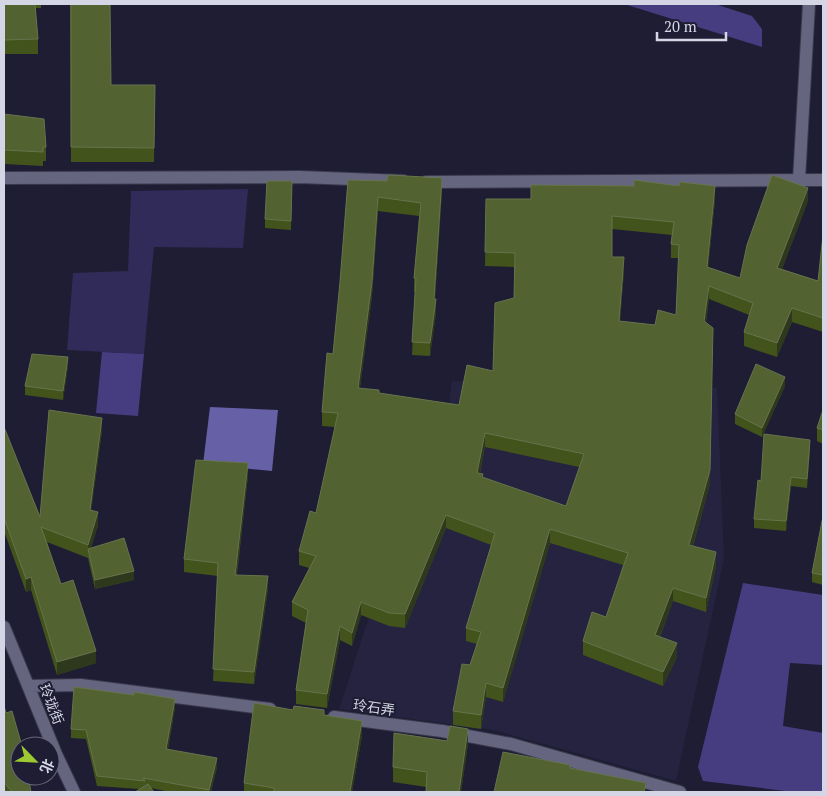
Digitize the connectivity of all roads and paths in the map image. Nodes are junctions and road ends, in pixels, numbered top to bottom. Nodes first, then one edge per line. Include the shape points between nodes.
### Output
1 (809, 4) edge
2 (4, 178) edge
3 (800, 180) junction
4 (823, 180) edge
5 (4, 627) edge
6 (28, 686) junction
7 (280, 710) edge
8 (319, 715) edge
9 (74, 792) edge
10 (680, 792) edge

1 - 3 street
2 - 3 street via 300,177 454,182
3 - 4 street
5 - 6 street, 玲珑街
6 - 7 street via 81,685
6 - 9 street, 玲珑街
8 - 10 street, 玲石弄 via 442,731 511,744

